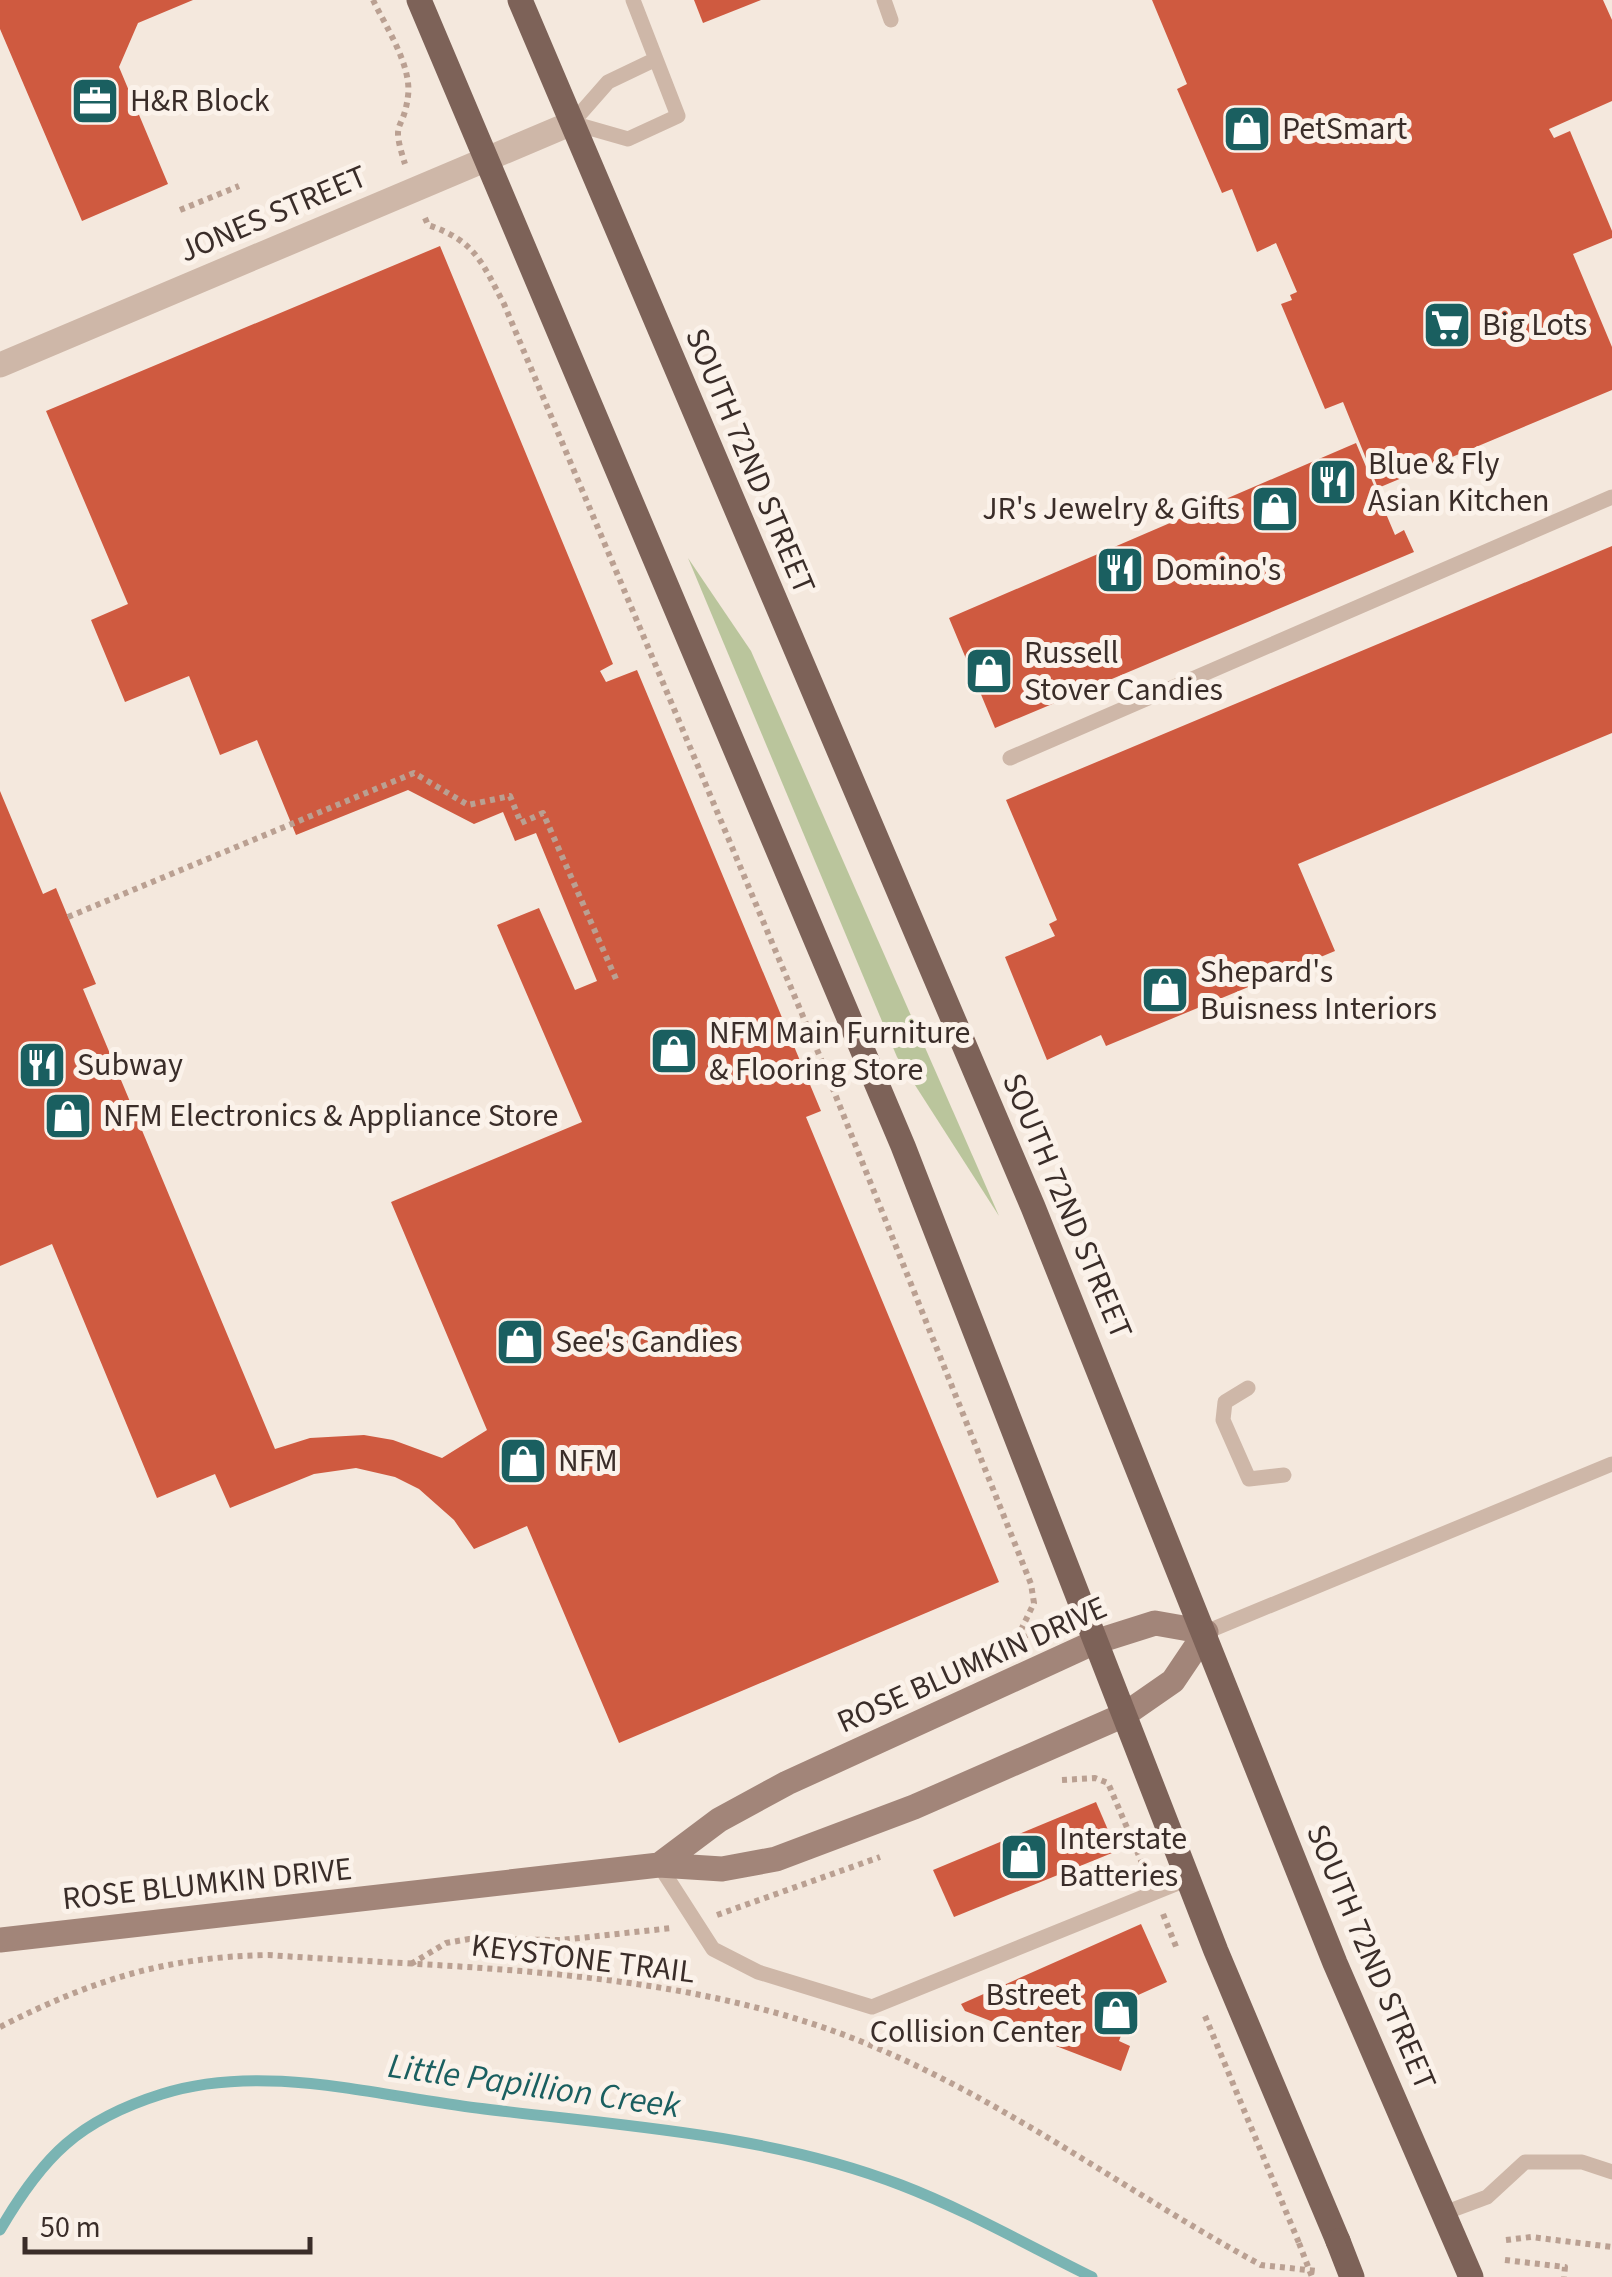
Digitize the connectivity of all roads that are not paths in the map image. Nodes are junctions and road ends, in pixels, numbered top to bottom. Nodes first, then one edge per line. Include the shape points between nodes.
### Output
1 (420, 0) edge
2 (520, 0) edge
3 (632, 0) edge
4 (884, 0) edge
5 (891, 20) dead end
6 (654, 60) junction
7 (572, 124) junction
8 (487, 160) junction
9 (0, 365) edge
10 (1612, 497) edge
11 (1010, 758) dead end
12 (1248, 1388) dead end
13 (1612, 1464) edge
14 (1284, 1476) dead end
15 (1206, 1632) junction
16 (1095, 1642) junction
17 (1124, 1715) junction
18 (660, 1865) junction
19 (1188, 1879) junction
20 (0, 1940) edge
21 (1612, 2172) edge
22 (1444, 2213) junction
23 (1352, 2277) edge
24 (1471, 2277) edge

1 - 8 main road
2 - 7 main road, SOUTH 72ND STREET
3 - 6 lane
4 - 5 lane
6 - 7 lane via 608,82
6 - 7 lane via 678,116 628,140
7 - 8 street, JONES STREET
7 - 15 main road, SOUTH 72ND STREET via 1040,1224
8 - 9 street, JONES STREET
8 - 16 main road via 903,1146
10 - 11 lane
12 - 14 lane via 1225,1402 1223,1420 1250,1479
13 - 15 lane
15 - 16 main road, ROSE BLUMKIN DRIVE via 1154,1623
15 - 17 main road, ROSE BLUMKIN DRIVE via 1173,1680
15 - 22 main road, SOUTH 72ND STREET via 1336,1963
16 - 17 main road
16 - 18 main road, ROSE BLUMKIN DRIVE via 787,1783 719,1820
17 - 18 main road, ROSE BLUMKIN DRIVE via 776,1859 722,1869
17 - 19 main road
18 - 19 lane via 713,1950 758,1972 872,2007
18 - 20 main road, ROSE BLUMKIN DRIVE
19 - 23 main road, bridge
21 - 22 lane via 1582,2162 1525,2162 1486,2196
22 - 24 main road, SOUTH 72ND STREET

